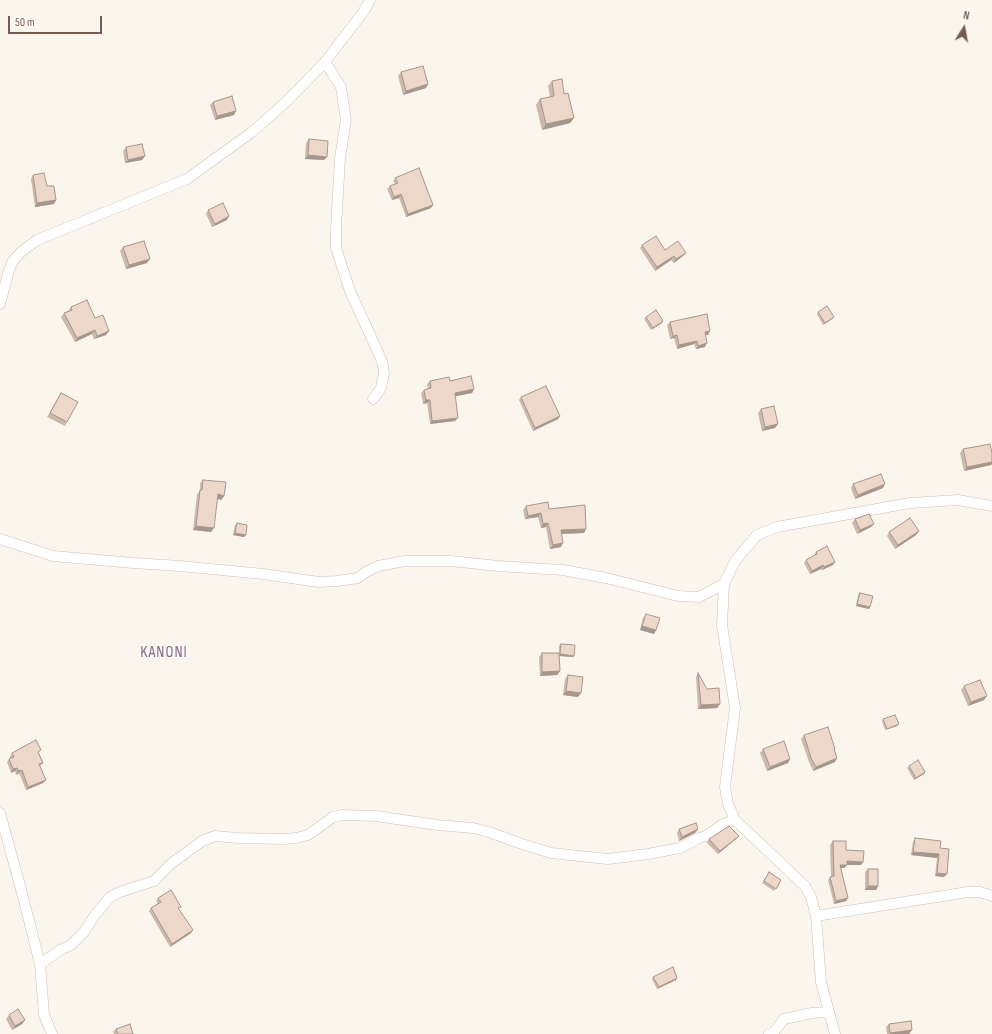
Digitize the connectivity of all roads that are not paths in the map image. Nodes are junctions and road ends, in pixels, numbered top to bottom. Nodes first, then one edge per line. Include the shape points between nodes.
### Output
1 (370, 0) edge
2 (325, 62) junction
3 (2, 287) edge
4 (0, 304) edge
5 (373, 399) dead end
6 (992, 506) edge
7 (0, 539) edge
8 (724, 584) junction
9 (0, 814) edge
10 (735, 820) junction
11 (992, 896) edge
12 (816, 916) junction
13 (40, 964) junction
14 (828, 1012) junction
15 (52, 1034) edge
16 (769, 1034) edge
17 (835, 1034) edge

1 - 2 street
2 - 3 street via 252,132 187,179 37,240 13,261
2 - 5 street via 341,88 346,120 340,158 336,248 350,291 382,360 384,373 381,388
3 - 4 street
6 - 8 street via 958,500 910,503 776,527 757,536 746,547
7 - 8 street via 53,556 263,574 319,582 358,578 378,566 405,561 451,560 563,570 678,596 699,597
8 - 10 street via 722,625 735,708 725,787 728,804
9 - 13 street
10 - 12 street via 805,886
10 - 13 street via 680,848 608,859 551,854 473,828 376,816 333,817 308,835 296,838 215,836 202,841 172,863 154,881 110,897 71,945
11 - 12 street via 968,892
12 - 14 street via 821,982
13 - 15 street via 44,1015
14 - 16 street via 784,1019 774,1032
14 - 17 street

